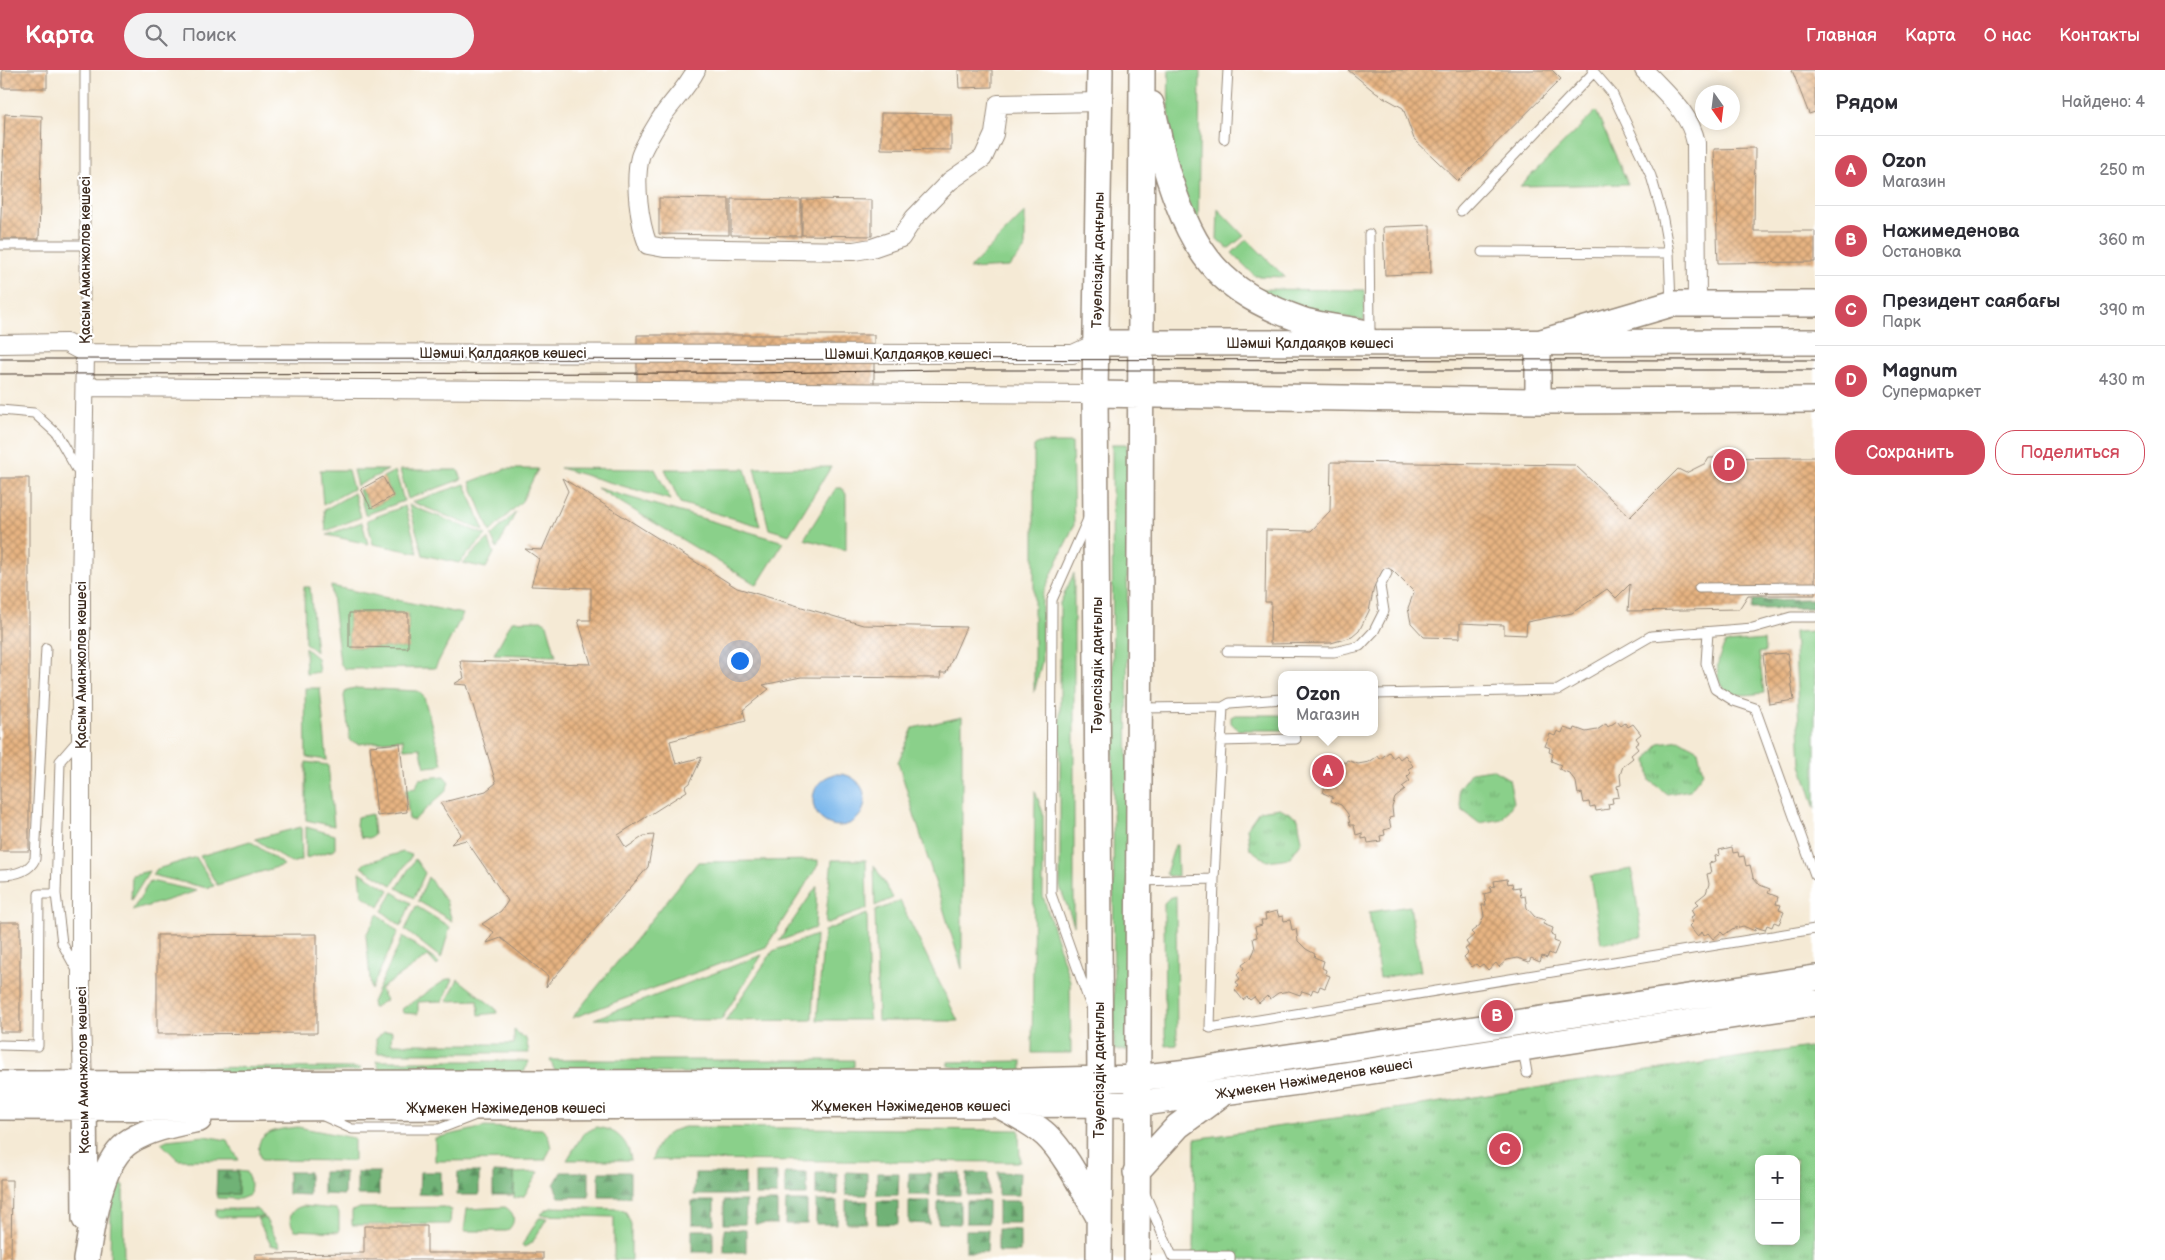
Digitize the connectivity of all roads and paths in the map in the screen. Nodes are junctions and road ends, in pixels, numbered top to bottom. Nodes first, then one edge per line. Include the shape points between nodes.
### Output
1 (85, 70) edge
2 (696, 70) edge
3 (1100, 70) edge
4 (1228, 70) edge
5 (1644, 70) edge
6 (1142, 71) edge
7 (1593, 71) edge
8 (1100, 102) junction
9 (1224, 139) dead end
10 (1461, 211) dead end
11 (1368, 234) dead end
12 (0, 244) edge
13 (85, 245) junction
14 (1482, 252) dead end
15 (1669, 253) junction
16 (1671, 304) junction
17 (1697, 304) junction
18 (1815, 304) edge
19 (1370, 334) junction
20 (1142, 341) junction
21 (1815, 342) edge
22 (1097, 343) junction
23 (1538, 343) junction
24 (0, 344) edge
25 (1430, 344) junction
26 (85, 353) junction
27 (85, 387) junction
28 (1095, 394) junction
29 (1141, 394) junction
30 (1815, 400) edge
31 (1538, 401) junction
32 (0, 410) edge
33 (82, 479) junction
34 (1095, 502) junction
35 (1388, 574) dead end
36 (1699, 588) dead end
37 (1815, 588) edge
38 (1815, 617) edge
39 (1708, 632) junction
40 (46, 648) dead end
41 (1227, 651) dead end
42 (1378, 694) edge
43 (1278, 700) edge
44 (1140, 708) junction
45 (1223, 708) junction
46 (80, 737) junction
47 (1296, 739) dead end
48 (1221, 741) junction
49 (0, 875) edge
50 (1815, 875) edge
51 (1214, 879) junction
52 (1138, 881) junction
53 (56, 894) junction
54 (1815, 929) edge
55 (80, 975) junction
56 (1815, 978) edge
57 (1726, 991) junction
58 (1815, 1003) edge
59 (1547, 1018) junction
60 (1099, 1029) junction
61 (1642, 1030) junction
62 (0, 1045) edge
63 (1523, 1047) junction
64 (1474, 1055) junction
65 (1527, 1073) dead end
66 (1100, 1078) junction
67 (1136, 1078) junction
68 (0, 1084) edge
69 (1224, 1093) junction
70 (84, 1096) junction
71 (1136, 1104) junction
72 (1100, 1105) junction
73 (1000, 1106) junction
74 (0, 1107) edge
75 (257, 1108) junction
76 (1136, 1172) junction
77 (1099, 1218) junction
78 (1172, 1258) edge
79 (86, 1260) edge
80 (1099, 1260) edge
81 (1137, 1260) edge
82 (1230, 1260) edge

1 - 13 lane, Қасым Аманжолов көшесі
2 - 8 street via 658,122 640,157 638,200 648,245 664,248 854,251 872,248 901,238 914,218 950,181 983,158 994,134 998,104
3 - 8 main road, Тәуелсіздік даңғылы
4 - 9 lane
5 - 17 street via 1682,110 1692,126 1696,143
6 - 19 main road via 1168,176 1188,228 1214,270 1252,299 1303,320
6 - 20 main road
7 - 10 lane
7 - 15 lane via 1612,93 1651,176
8 - 22 main road, Тәуелсіздік даңғылы
11 - 19 lane
12 - 13 lane
13 - 26 lane, Қасым Аманжолов көшесі
14 - 15 lane
15 - 16 lane
16 - 17 main road
16 - 23 main road
17 - 18 main road
19 - 25 main road
20 - 22 main road, Шәмші Қалдаяқов көшесі
20 - 25 main road, Шәмші Қалдаяқов көшесі
20 - 29 main road
21 - 23 main road, Шәмші Қалдаяқов көшесі
22 - 26 street, Шәмші Қалдаяқов көшесі via 1073,354
22 - 28 main road, Тәуелсіздік даңғылы
23 - 25 main road, Шәмші Қалдаяқов көшесі
23 - 31 main road
24 - 26 street, Шәмші Қалдаяқов көшесі via 66,343
26 - 27 street, Қасым Аманжолов көшесі
27 - 28 street
27 - 33 street, Қасым Аманжолов көшесі
28 - 29 main road
28 - 34 main road, Тәуелсіздік даңғылы
29 - 31 main road
29 - 44 main road
30 - 31 main road
32 - 33 lane via 34,413 56,433
33 - 46 street, Қасым Аманжолов көшесі
34 - 60 main road, Тәуелсіздік даңғылы
34 - 60 lane via 1052,600 1051,894
35 - 41 lane via 1380,586 1384,611 1374,631 1360,646 1334,652
36 - 37 lane
38 - 39 lane via 1791,617 1753,628
39 - 42 lane via 1651,636 1558,690
39 - 50 lane via 1706,663 1715,689 1734,701 1755,708
40 - 49 lane via 35,859 32,866 20,872
43 - 45 lane via 1230,703
44 - 45 lane
44 - 52 main road
45 - 48 lane
46 - 53 lane via 60,761
46 - 55 street, Қасым Аманжолов көшесі
47 - 48 lane
48 - 51 lane
51 - 52 lane
51 - 54 lane via 1210,1028
52 - 67 main road
53 - 55 lane via 62,943
53 - 62 lane via 39,894 38,1046
55 - 70 street, Қасым Аманжолов көшесі
56 - 57 main road, Жұмекен Нәжімеденов көшесі
57 - 59 main road, Жұмекен Нәжімеденов көшесі
57 - 61 main road via 1700,1007 1649,1020
58 - 61 main road, Жұмекен Нәжімеденов көшесі
59 - 64 main road via 1540,1035
59 - 67 main road, Жұмекен Нәжімеденов көшесі via 1305,1056
60 - 66 main road, Тәуелсіздік даңғылы
61 - 63 main road, Жұмекен Нәжімеденов көшесі
63 - 64 main road, Жұмекен Нәжімеденов көшесі
63 - 65 lane
64 - 69 main road, Жұмекен Нәжімеденов көшесі
66 - 67 main road, Жұмекен Нәжімеденов көшесі
66 - 70 main road, Жұмекен Нәжімеденов көшесі
66 - 72 main road, Тәуелсіздік даңғылы
67 - 71 main road
68 - 70 main road, Жұмекен Нәжімеденов көшесі
69 - 71 main road, Жұмекен Нәжімеденов көшесі
69 - 76 main road via 1178,1126
70 - 74 main road, Жұмекен Нәжімеденов көшесі
70 - 75 main road, Жұмекен Нәжімеденов көшесі
70 - 79 main road, Қасым Аманжолов көшесі
71 - 72 main road, Жұмекен Нәжімеденов көшесі
71 - 76 main road
72 - 73 main road, Жұмекен Нәжімеденов көшесі
72 - 77 main road, Тәуелсіздік даңғылы
73 - 75 main road, Жұмекен Нәжімеденов көшесі
73 - 77 main road via 1046,1136 1060,1153
75 - 79 main road via 165,1126 128,1142 117,1153 107,1172 95,1211
76 - 78 lane
76 - 81 main road
77 - 80 main road, Тәуелсіздік даңғылы
78 - 82 lane via 1230,1256

